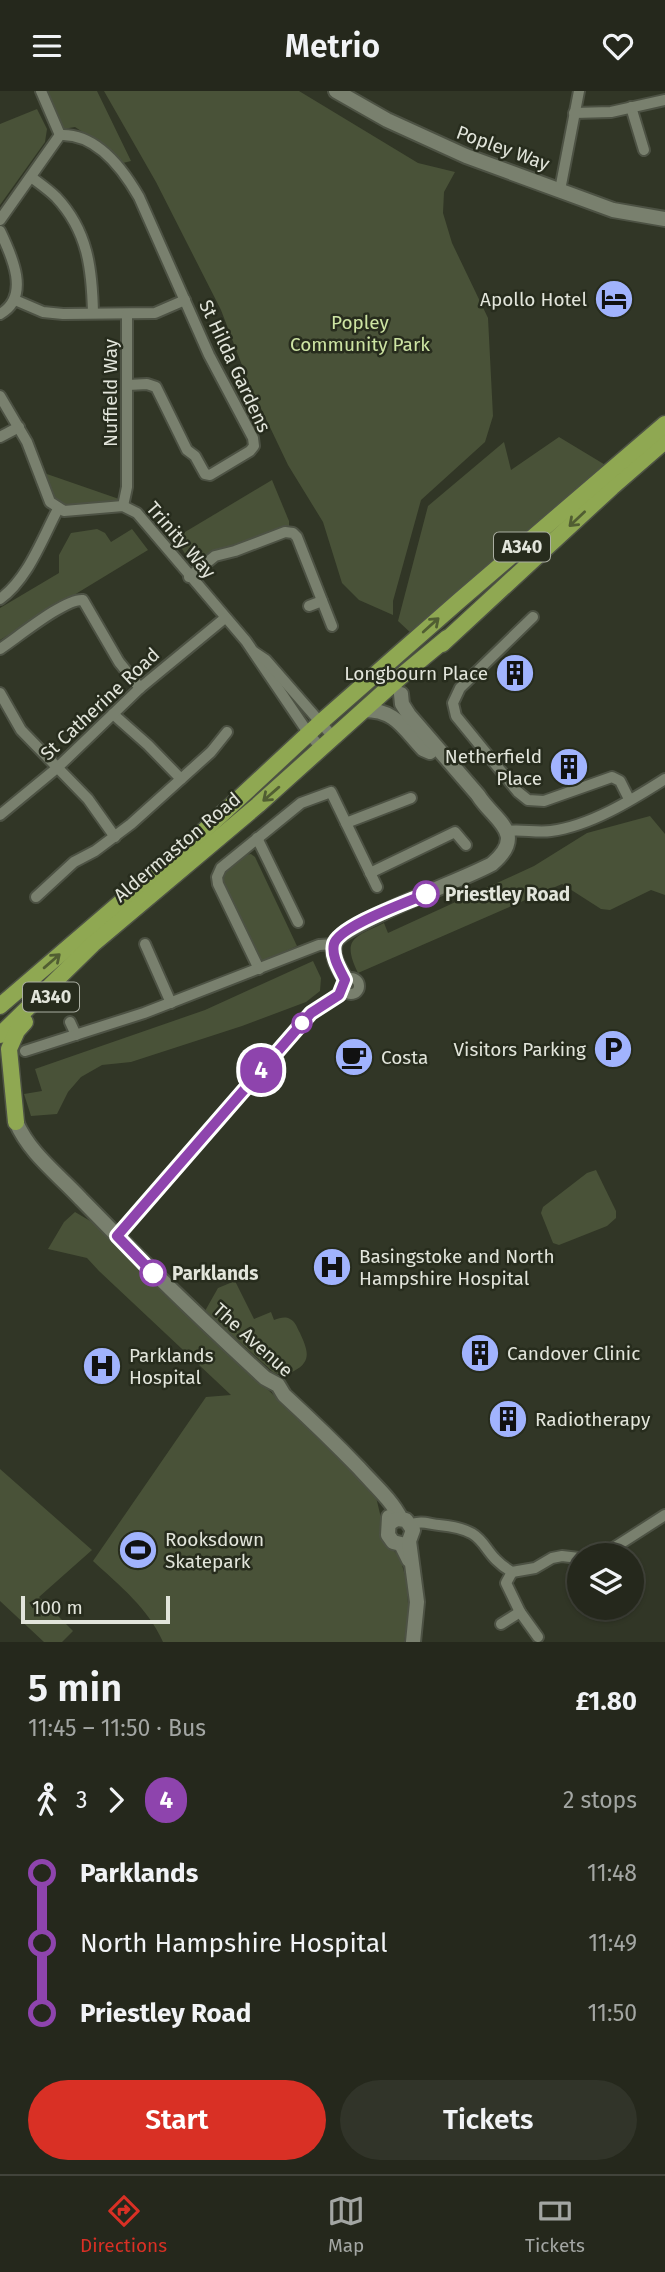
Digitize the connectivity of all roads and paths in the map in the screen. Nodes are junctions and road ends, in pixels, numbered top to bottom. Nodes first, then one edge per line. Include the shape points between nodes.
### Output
1 (41, 91) edge
2 (335, 91) edge
3 (579, 91) edge
4 (665, 100) edge
5 (631, 107) junction
6 (574, 113) junction
7 (60, 135) junction
8 (644, 150) dead end
9 (31, 177) junction
10 (560, 190) junction
11 (665, 219) edge
12 (0, 221) edge
13 (0, 231) edge
14 (15, 300) junction
15 (185, 300) junction
16 (93, 313) junction
17 (0, 314) edge
18 (127, 314) junction
19 (128, 385) junction
20 (0, 396) edge
21 (665, 424) edge
22 (19, 426) junction
23 (0, 437) edge
24 (665, 441) edge
25 (123, 506) junction
26 (58, 509) junction
27 (189, 577) junction
28 (0, 599) edge
29 (322, 601) junction
30 (309, 606) dead end
31 (533, 617) dead end
32 (225, 618) junction
33 (332, 626) dead end
34 (447, 638) junction
35 (0, 649) edge
36 (254, 652) junction
37 (380, 671) junction
38 (140, 688) junction
39 (0, 693) edge
40 (383, 693) junction
41 (401, 694) junction
42 (364, 710) junction
43 (113, 714) junction
44 (321, 722) junction
45 (227, 732) dead end
46 (309, 734) junction
47 (328, 743) junction
48 (430, 753) junction
49 (57, 768) junction
50 (181, 779) junction
51 (665, 779) edge
52 (411, 798) dead end
53 (629, 799) junction
54 (486, 808) junction
55 (0, 815) edge
56 (453, 819) dead end
57 (346, 823) junction
58 (507, 831) junction
59 (455, 832) junction
60 (115, 837) junction
61 (257, 838) junction
62 (466, 845) dead end
63 (370, 873) junction
64 (377, 887) dead end
65 (36, 897) dead end
66 (298, 922) dead end
67 (145, 944) dead end
68 (334, 947) junction
69 (259, 969) junction
70 (349, 979) dead end
71 (171, 1003) junction
72 (0, 1006) edge
73 (70, 1022) dead end
74 (76, 1035) junction
75 (8, 1045) edge
76 (0, 1074) edge
77 (0, 1100) edge
78 (16, 1122) junction
79 (665, 1515) edge
80 (404, 1531) junction
81 (621, 1543) edge
82 (567, 1557) edge
83 (512, 1572) junction
84 (520, 1612) junction
85 (501, 1624) dead end
86 (538, 1637) dead end
87 (413, 1642) edge

1 - 7 street
2 - 10 street, Popley Way via 448,149
3 - 6 street
4 - 5 street
5 - 6 street
5 - 8 street
6 - 10 street
7 - 9 street
7 - 15 street via 79,136 125,173
9 - 12 street
9 - 16 street via 56,197 85,243 93,279
10 - 11 street, Popley Way via 613,210
13 - 14 street via 17,280
14 - 16 street, Nuffield Way via 43,312
14 - 17 street
15 - 18 street, St Hilda Gardens via 155,313
15 - 19 street, St Hilda Gardens via 254,446 205,474 187,450 156,387
16 - 18 street, Nuffield Way
18 - 19 street, Nuffield Way
19 - 25 street, Nuffield Way
20 - 22 street
37 -> 21 main road, Aldermaston Road / A340
22 - 23 street
22 - 26 street via 44,492
24 -> 34 main road, Aldermaston Road / A340
25 - 26 street, Trinity Way
25 - 27 street, Trinity Way via 142,518
26 - 28 street via 30,563
27 - 29 street via 215,556 293,533
27 - 32 street, Trinity Way
29 - 30 street
29 - 33 street
31 - 53 street via 460,688 453,703 456,716 528,800 544,801 612,777 620,781
32 - 36 street, Trinity Way
32 - 38 street, St Catherine Road
34 - 40 main road, Aldermaston Road / A340
34 - 41 main road, Aldermaston Road / A340 via 410,676
35 - 38 street via 64,606 83,600
36 - 44 street, Trinity Way
36 - 46 street, Trinity Way
37 - 40 main road
37 - 44 main road, Aldermaston Road / A340
38 - 43 street, St Catherine Road
39 - 49 street via 21,730
40 - 41 main road, Aldermaston Road / A340
40 - 42 main road, Aldermaston Road / A340
40 - 44 main road, Aldermaston Road / A340 via 365,695
40 - 48 street
41 - 54 street via 401,704 409,715
42 - 47 main road, Aldermaston Road / A340
42 - 48 street via 390,714
43 - 49 street, St Catherine Road
43 - 50 street
44 - 46 main road, Aldermaston Road / A340
44 - 47 street, Trinity Way
45 - 50 street
46 - 47 street, Trinity Way
72 -> 46 main road, Aldermaston Road / A340
47 -> 75 main road, Aldermaston Road / A340 via 93,944 79,968
48 - 54 street via 474,802
49 - 55 street, St Catherine Road
49 - 60 street via 88,799
50 - 60 street
51 - 53 street
52 - 57 street
53 - 58 street via 568,827
54 - 58 street
56 - 59 street
57 - 61 street via 331,792 301,803
57 - 63 street
58 - 68 street via 503,851 492,864 359,924 337,938
59 - 62 street
59 - 63 street
60 - 65 street via 75,862
61 - 66 street
61 - 69 street via 220,868 217,877
63 - 64 street
67 - 71 street
68 - 69 street via 319,945
68 - 70 street
69 - 71 street
71 - 74 street
73 - 74 street
74 - 75 street
75 - 78 main road
76 - 78 main road
77 - 78 main road
78 - 80 street, The Avenue via 47,1167 174,1294 278,1385 336,1444 382,1493
79 - 81 street
80 - 83 street via 417,1521 463,1528 483,1541 500,1565
80 - 87 street, The Avenue via 417,1602
82 - 83 street
83 - 84 street via 506,1583
84 - 85 street
84 - 86 street

